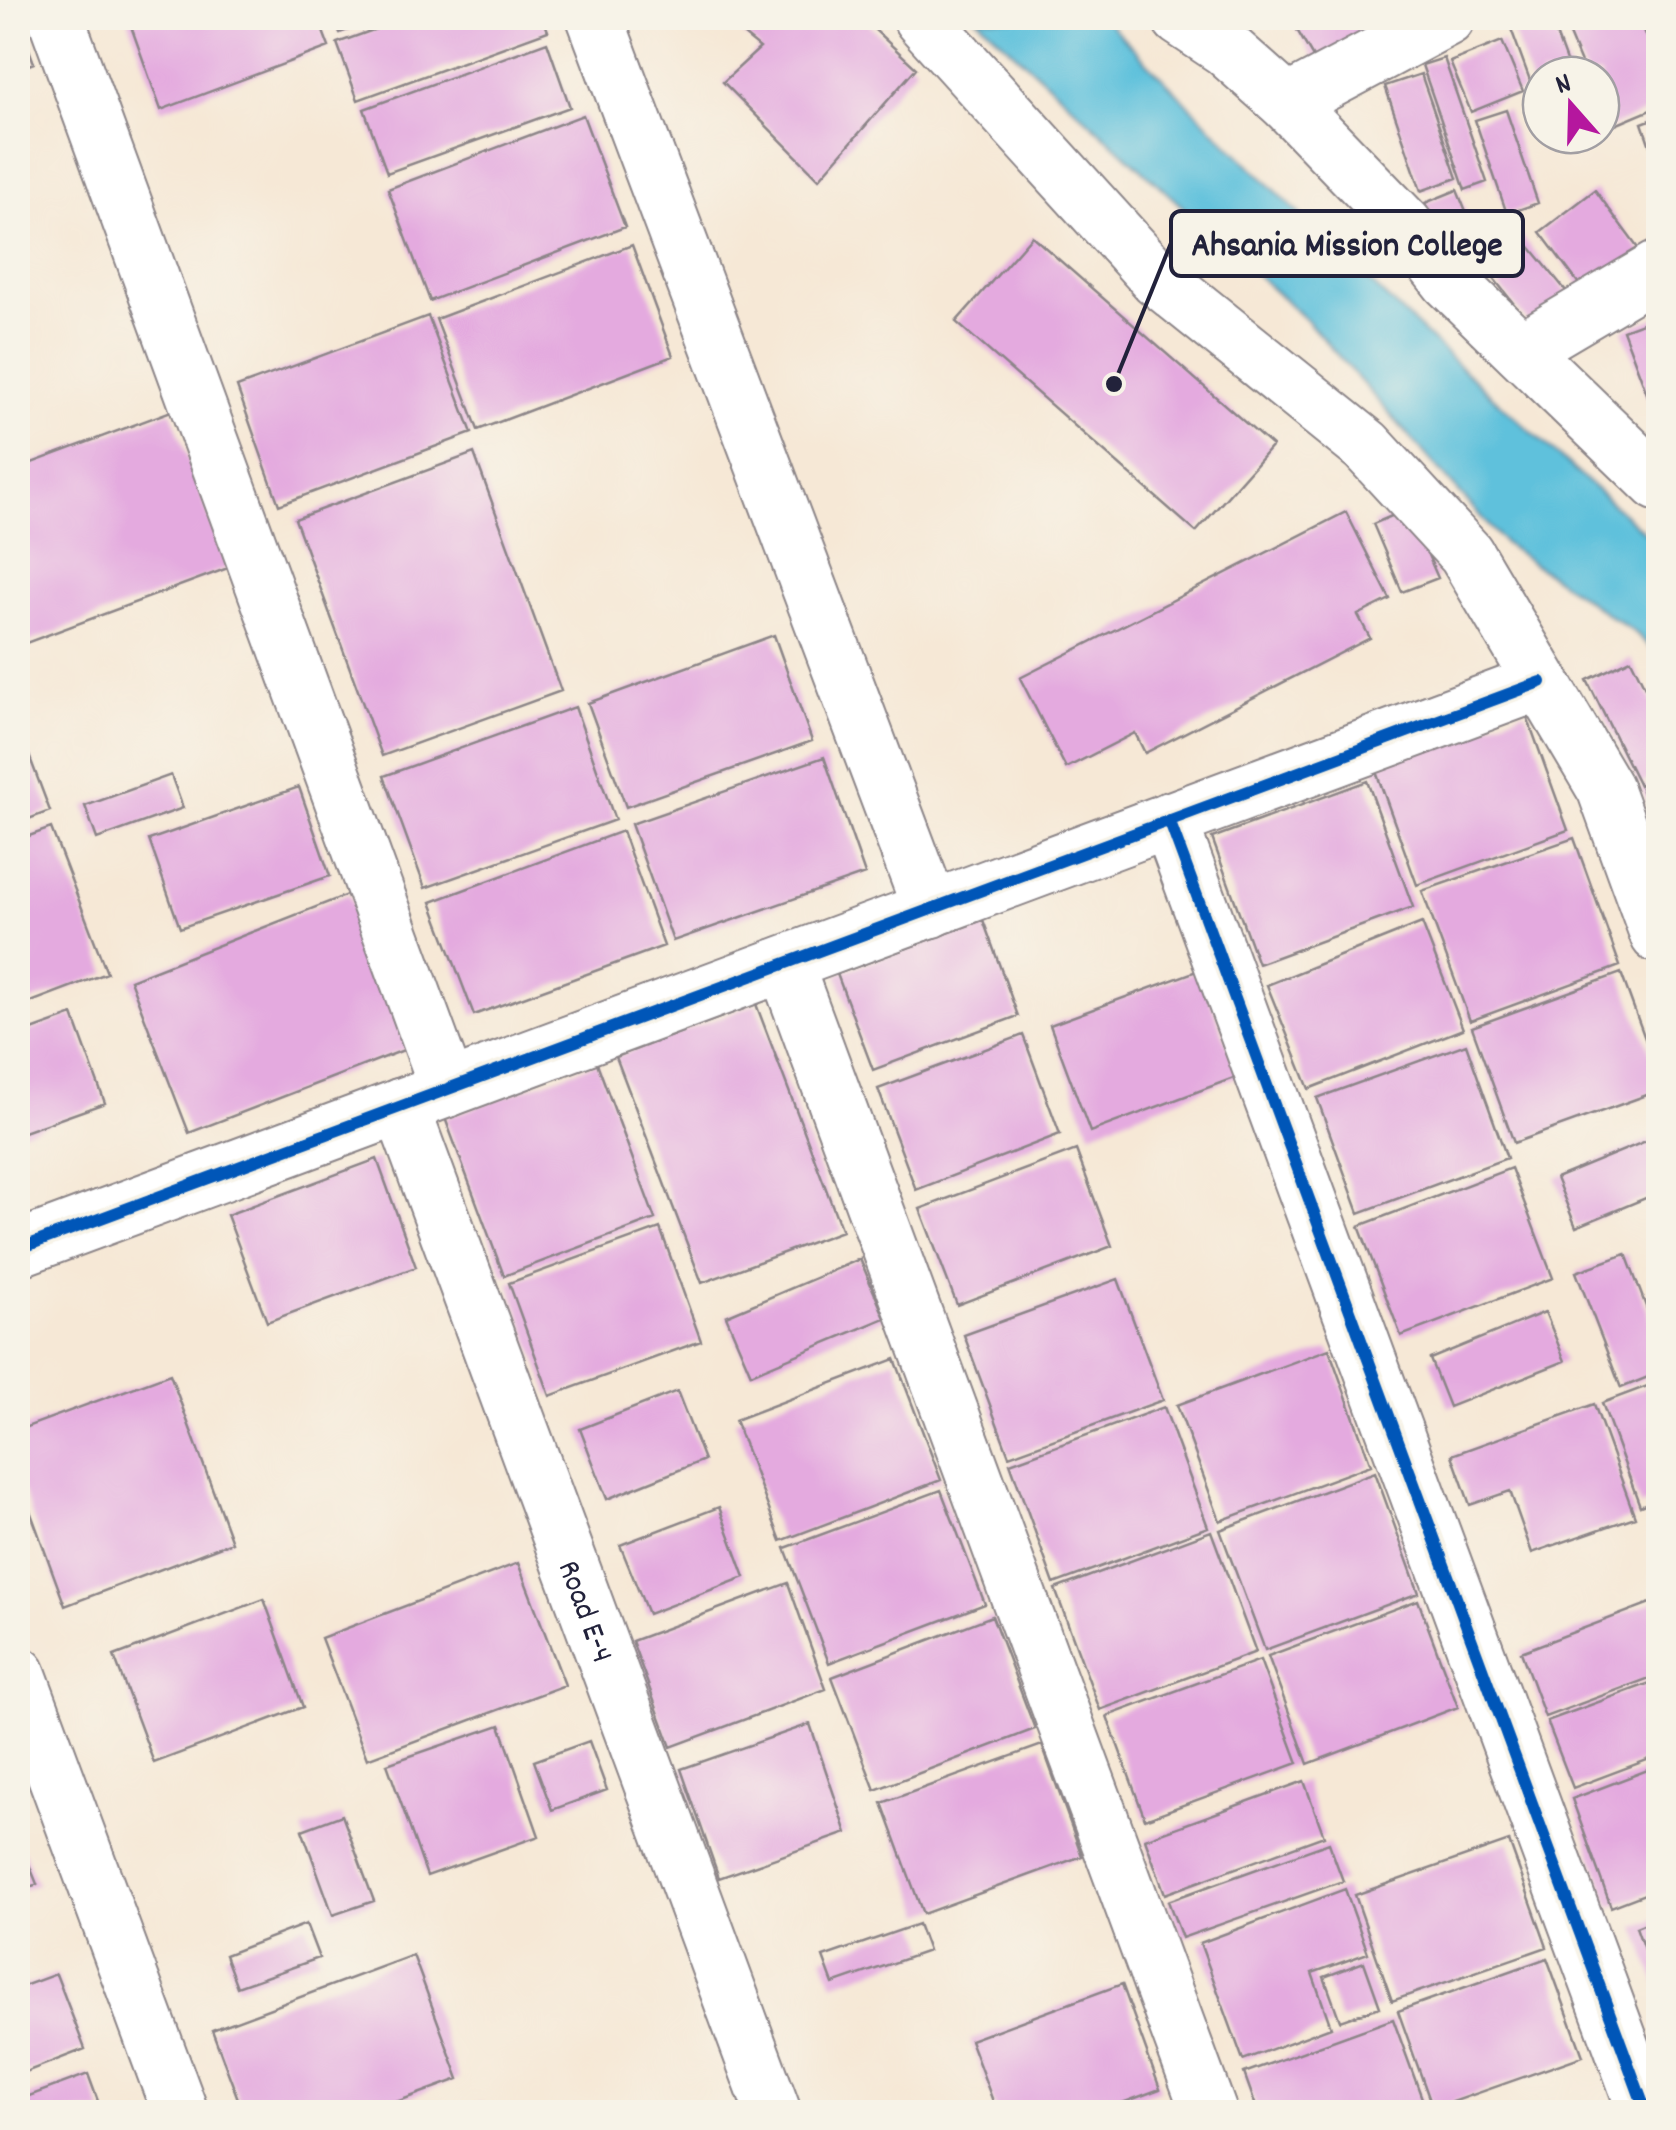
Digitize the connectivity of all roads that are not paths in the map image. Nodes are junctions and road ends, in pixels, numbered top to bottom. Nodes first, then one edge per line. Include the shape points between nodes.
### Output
1 (56, 18) edge
2 (594, 18) edge
3 (921, 18) edge
4 (1180, 18) edge
5 (1446, 18) edge
6 (1287, 103) junction
7 (1658, 269) edge
8 (1520, 350) junction
9 (1658, 483) edge
10 (1541, 682) junction
11 (1169, 820) junction
12 (931, 910) junction
13 (1658, 935) edge
14 (785, 964) junction
15 (424, 1098) junction
16 (18, 1249) edge
17 (18, 1674) edge
18 (180, 2112) edge
19 (772, 2112) edge
20 (1209, 2112) edge
21 (1646, 2112) edge

1 - 15 street, Road E-4
2 - 12 street
3 - 10 street via 1158,278 1366,446 1466,554
4 - 6 street
5 - 6 street
6 - 8 street
7 - 8 street
8 - 9 street
10 - 11 street
10 - 13 street via 1605,789
11 - 12 street
11 - 21 street
12 - 14 street
14 - 15 street
14 - 20 street
15 - 16 street
15 - 19 street, Road E-4
17 - 18 street

